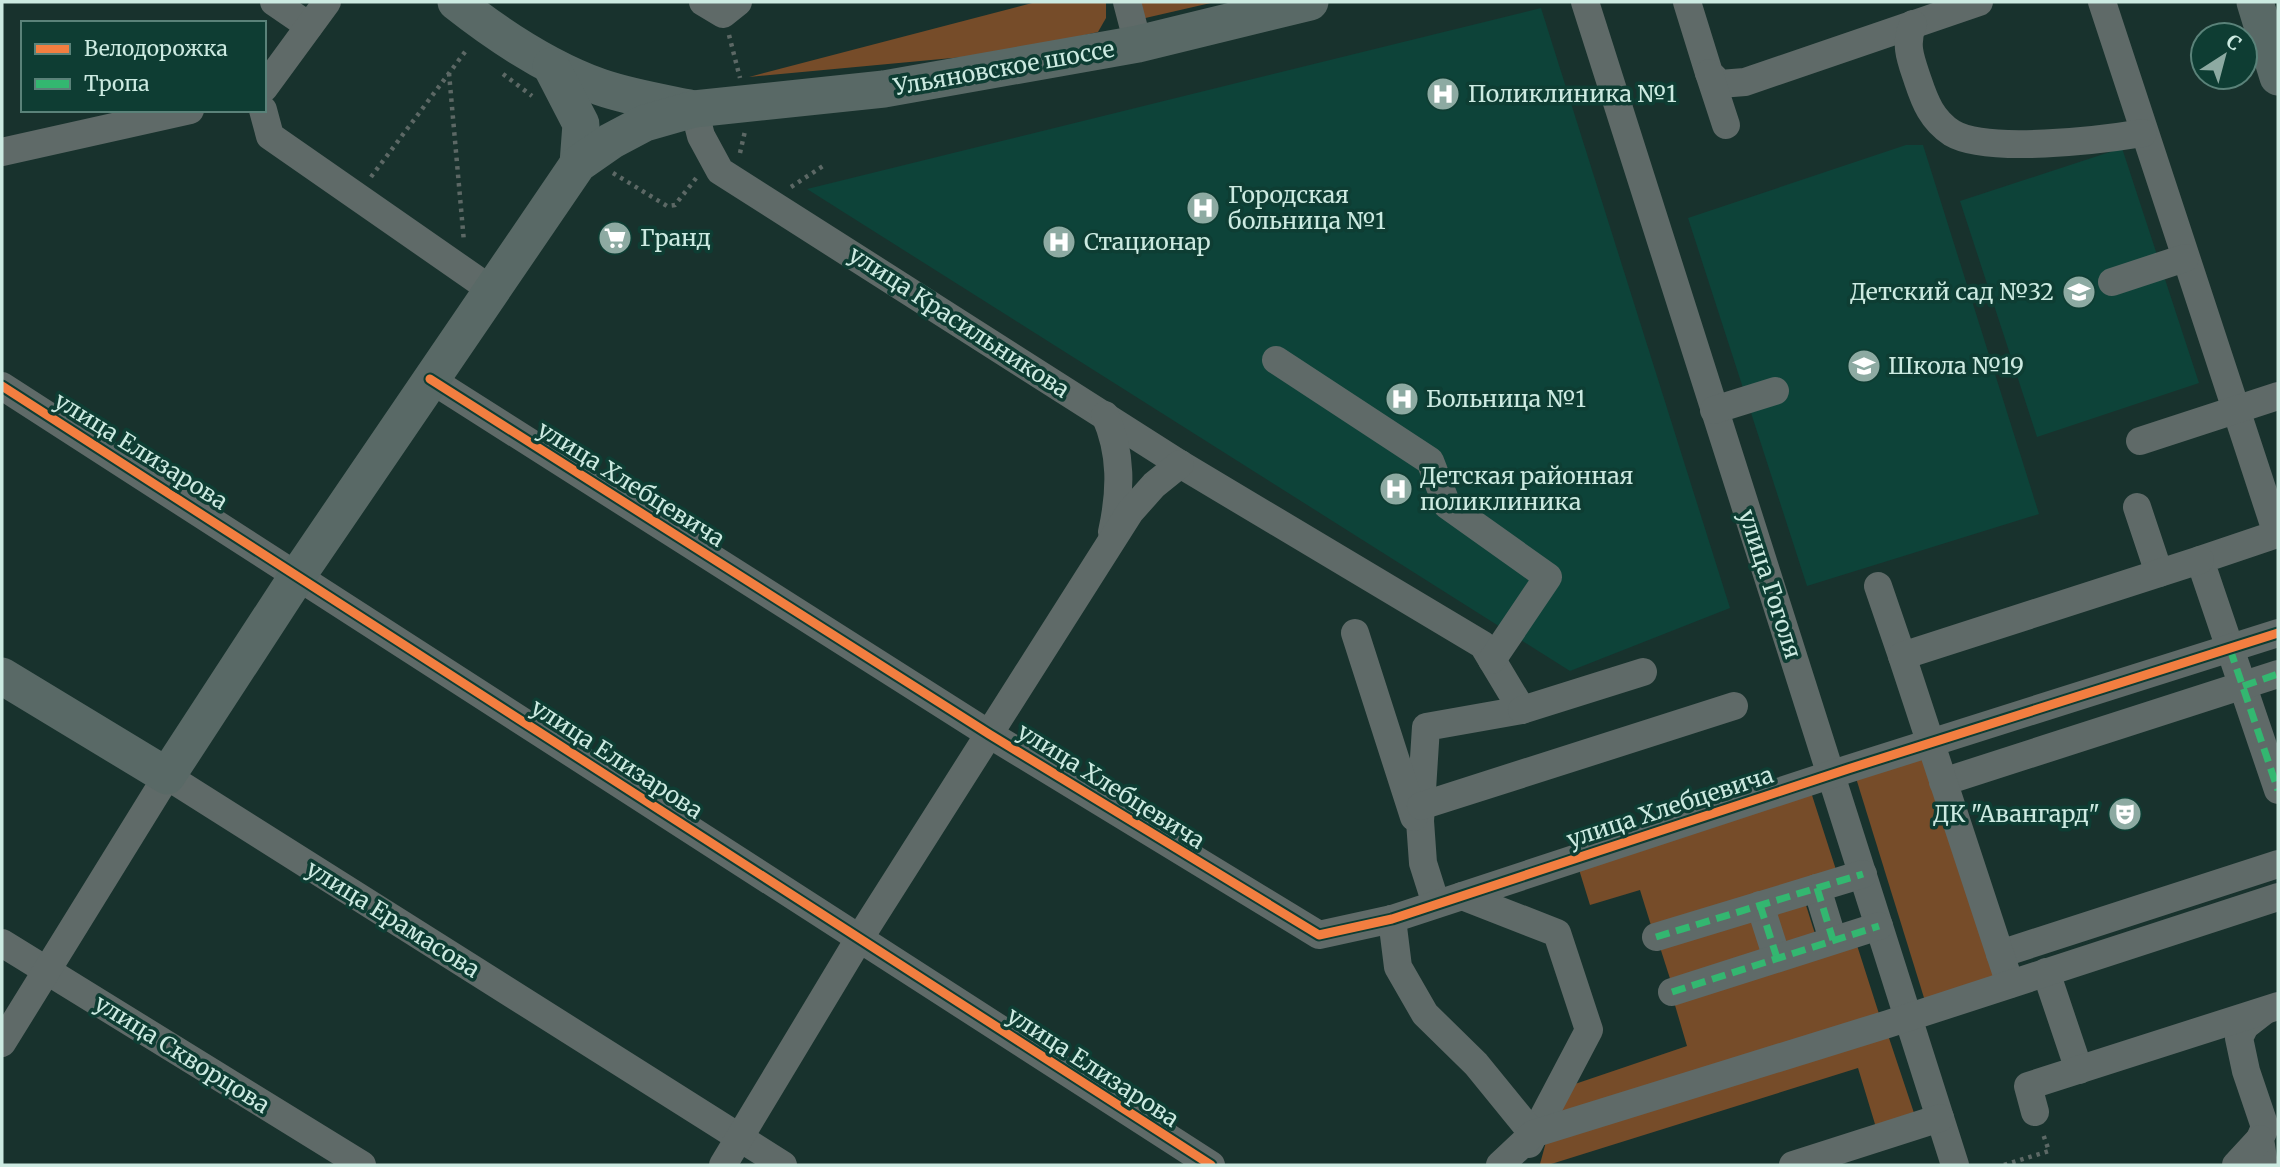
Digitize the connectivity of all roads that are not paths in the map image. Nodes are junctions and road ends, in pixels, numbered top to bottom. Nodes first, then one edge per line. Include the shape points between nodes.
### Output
1 (274, 2) edge
2 (327, 2) edge
3 (456, 2) edge
4 (703, 2) edge
5 (738, 2) edge
6 (1127, 2) edge
7 (1310, 2) edge
8 (1585, 2) edge
9 (1688, 2) edge
10 (1979, 2) edge
11 (2102, 2) edge
12 (2255, 2) edge
13 (1913, 24) junction
14 (309, 26) junction
15 (1138, 44) junction
16 (551, 66) junction
17 (1709, 73) junction
18 (2278, 77) edge
19 (266, 85) edge
20 (694, 109) junction
21 (181, 112) edge
22 (264, 112) edge
23 (1726, 125) dead end
24 (2143, 134) junction
25 (2, 152) edge
26 (578, 164) junction
27 (2185, 258) junction
28 (479, 281) junction
29 (2112, 282) dead end
30 (1276, 360) dead end
31 (430, 379) junction
32 (2, 386) edge
33 (1775, 391) dead end
34 (2278, 396) edge
35 (2236, 409) junction
36 (1714, 410) junction
37 (1105, 415) junction
38 (2140, 441) dead end
39 (1180, 464) junction
40 (2137, 507) dead end
41 (1109, 544) junction
42 (2200, 560) junction
43 (2159, 573) junction
44 (298, 575) junction
45 (1878, 586) dead end
46 (1355, 633) dead end
47 (2278, 633) edge
48 (2230, 649) junction
49 (1488, 653) junction
50 (1902, 656) junction
51 (1643, 671) dead end
52 (2278, 674) edge
53 (2, 677) edge
54 (2243, 686) junction
55 (1734, 706) dead end
56 (1522, 710) junction
57 (989, 734) junction
58 (1931, 743) junction
59 (1831, 775) junction
60 (167, 776) junction
61 (2276, 778) edge
62 (1943, 782) junction
63 (1421, 806) junction
64 (1422, 842) junction
65 (2278, 864) edge
66 (1863, 874) junction
67 (1817, 888) junction
68 (2278, 897) edge
69 (1449, 900) junction
70 (1760, 905) junction
71 (1392, 919) junction
72 (1879, 926) junction
73 (1656, 937) dead end
74 (859, 939) junction
75 (1833, 940) junction
76 (2, 943) edge
77 (2000, 954) junction
78 (1777, 958) junction
79 (47, 971) junction
80 (2046, 972) junction
81 (2010, 984) junction
82 (1672, 992) dead end
83 (2272, 1008) edge
84 (1908, 1017) junction
85 (2, 1043) edge
86 (2079, 1070) junction
87 (2035, 1112) road end
88 (1940, 1118) junction
89 (1533, 1134) junction
90 (740, 1138) junction
91 (2262, 1152) edge
92 (1830, 1160) edge
93 (362, 1165) edge
94 (723, 1165) edge
95 (783, 1165) edge
96 (1211, 1165) edge
97 (1500, 1165) edge
98 (1525, 1165) edge
99 (1793, 1165) edge
100 (1955, 1165) edge
101 (2236, 1165) edge

1 - 14 street
2 - 14 street
3 - 16 main road
4 - 5 street via 723,14
6 - 15 street
7 - 15 main road, Ульяновское шоссе
8 - 36 street, улица Гоголя
9 - 17 street
10 - 13 street
11 - 24 street
12 - 18 main road
13 - 17 street via 1745,82 1720,85
13 - 24 street via 1908,51 1930,113 1951,132 1973,143
14 - 19 street
15 - 20 main road, Ульяновское шоссе via 884,89
16 - 20 main road via 599,86
16 - 26 main road via 581,124
17 - 23 street
20 - 26 main road via 646,123
20 - 37 street, улица Красильникова via 701,136 720,171
21 - 25 street
22 - 28 street via 270,136
24 - 27 street
26 - 28 main road
27 - 29 street
27 - 35 street
28 - 31 main road
30 - 49 street via 1430,461 1447,505 1548,577
31 - 44 main road
31 - 57 street, улица Хлебцевича
32 - 44 street, улица Елизарова
33 - 36 street
34 - 35 street
35 - 38 street
35 - 42 street via 2277,534
36 - 59 street, улица Гоголя
37 - 39 street, улица Красильникова
37 - 41 street via 1119,467
39 - 41 street via 1138,503
39 - 49 street, улица Красильникова
40 - 43 street
41 - 57 street
42 - 43 street
42 - 48 street
43 - 50 street
44 - 60 main road
44 - 74 street, улица Елизарова
45 - 50 street
46 - 64 street
47 - 48 street, улица Хлебцевича
48 - 54 street
48 - 58 street, улица Хлебцевича
49 - 56 street
50 - 58 street
51 - 56 street
52 - 54 street
53 - 60 main road, улица Ерамасова
54 - 61 street
54 - 62 street
55 - 63 street
56 - 63 street via 1426,727
57 - 71 street, улица Хлебцевича via 1319,935
57 - 74 street
58 - 59 street, улица Хлебцевича
58 - 62 street
59 - 66 street, улица Гоголя
59 - 69 street, улица Хлебцевича
60 - 79 street
60 - 90 street, улица Ерамасова
62 - 77 street
63 - 64 street
64 - 69 street via 1423,863
65 - 77 street
66 - 67 street
66 - 72 street, улица Гоголя
67 - 70 street
67 - 75 street
68 - 80 street
69 - 71 street, улица Хлебцевича
69 - 89 street via 1557,933 1589,1030
70 - 73 street
70 - 78 street
71 - 89 street via 1398,967 1426,1014 1476,1064
72 - 75 street
72 - 84 street, улица Гоголя
74 - 90 street
74 - 96 street, улица Елизарова
75 - 78 street
76 - 79 street, улица Скворцова
77 - 81 street
78 - 82 street
79 - 85 street
79 - 93 street, улица Скворцова
80 - 81 street
80 - 86 street
81 - 84 street
83 - 86 street
83 - 91 street via 2245,1026 2239,1038 2265,1127
84 - 88 street, улица Гоголя
84 - 89 street
86 - 87 street via 2028,1086
88 - 92 street
88 - 100 street, улица Гоголя
89 - 97 street
89 - 98 street
90 - 94 street
90 - 95 street, улица Ерамасова
91 - 101 street
92 - 99 street

